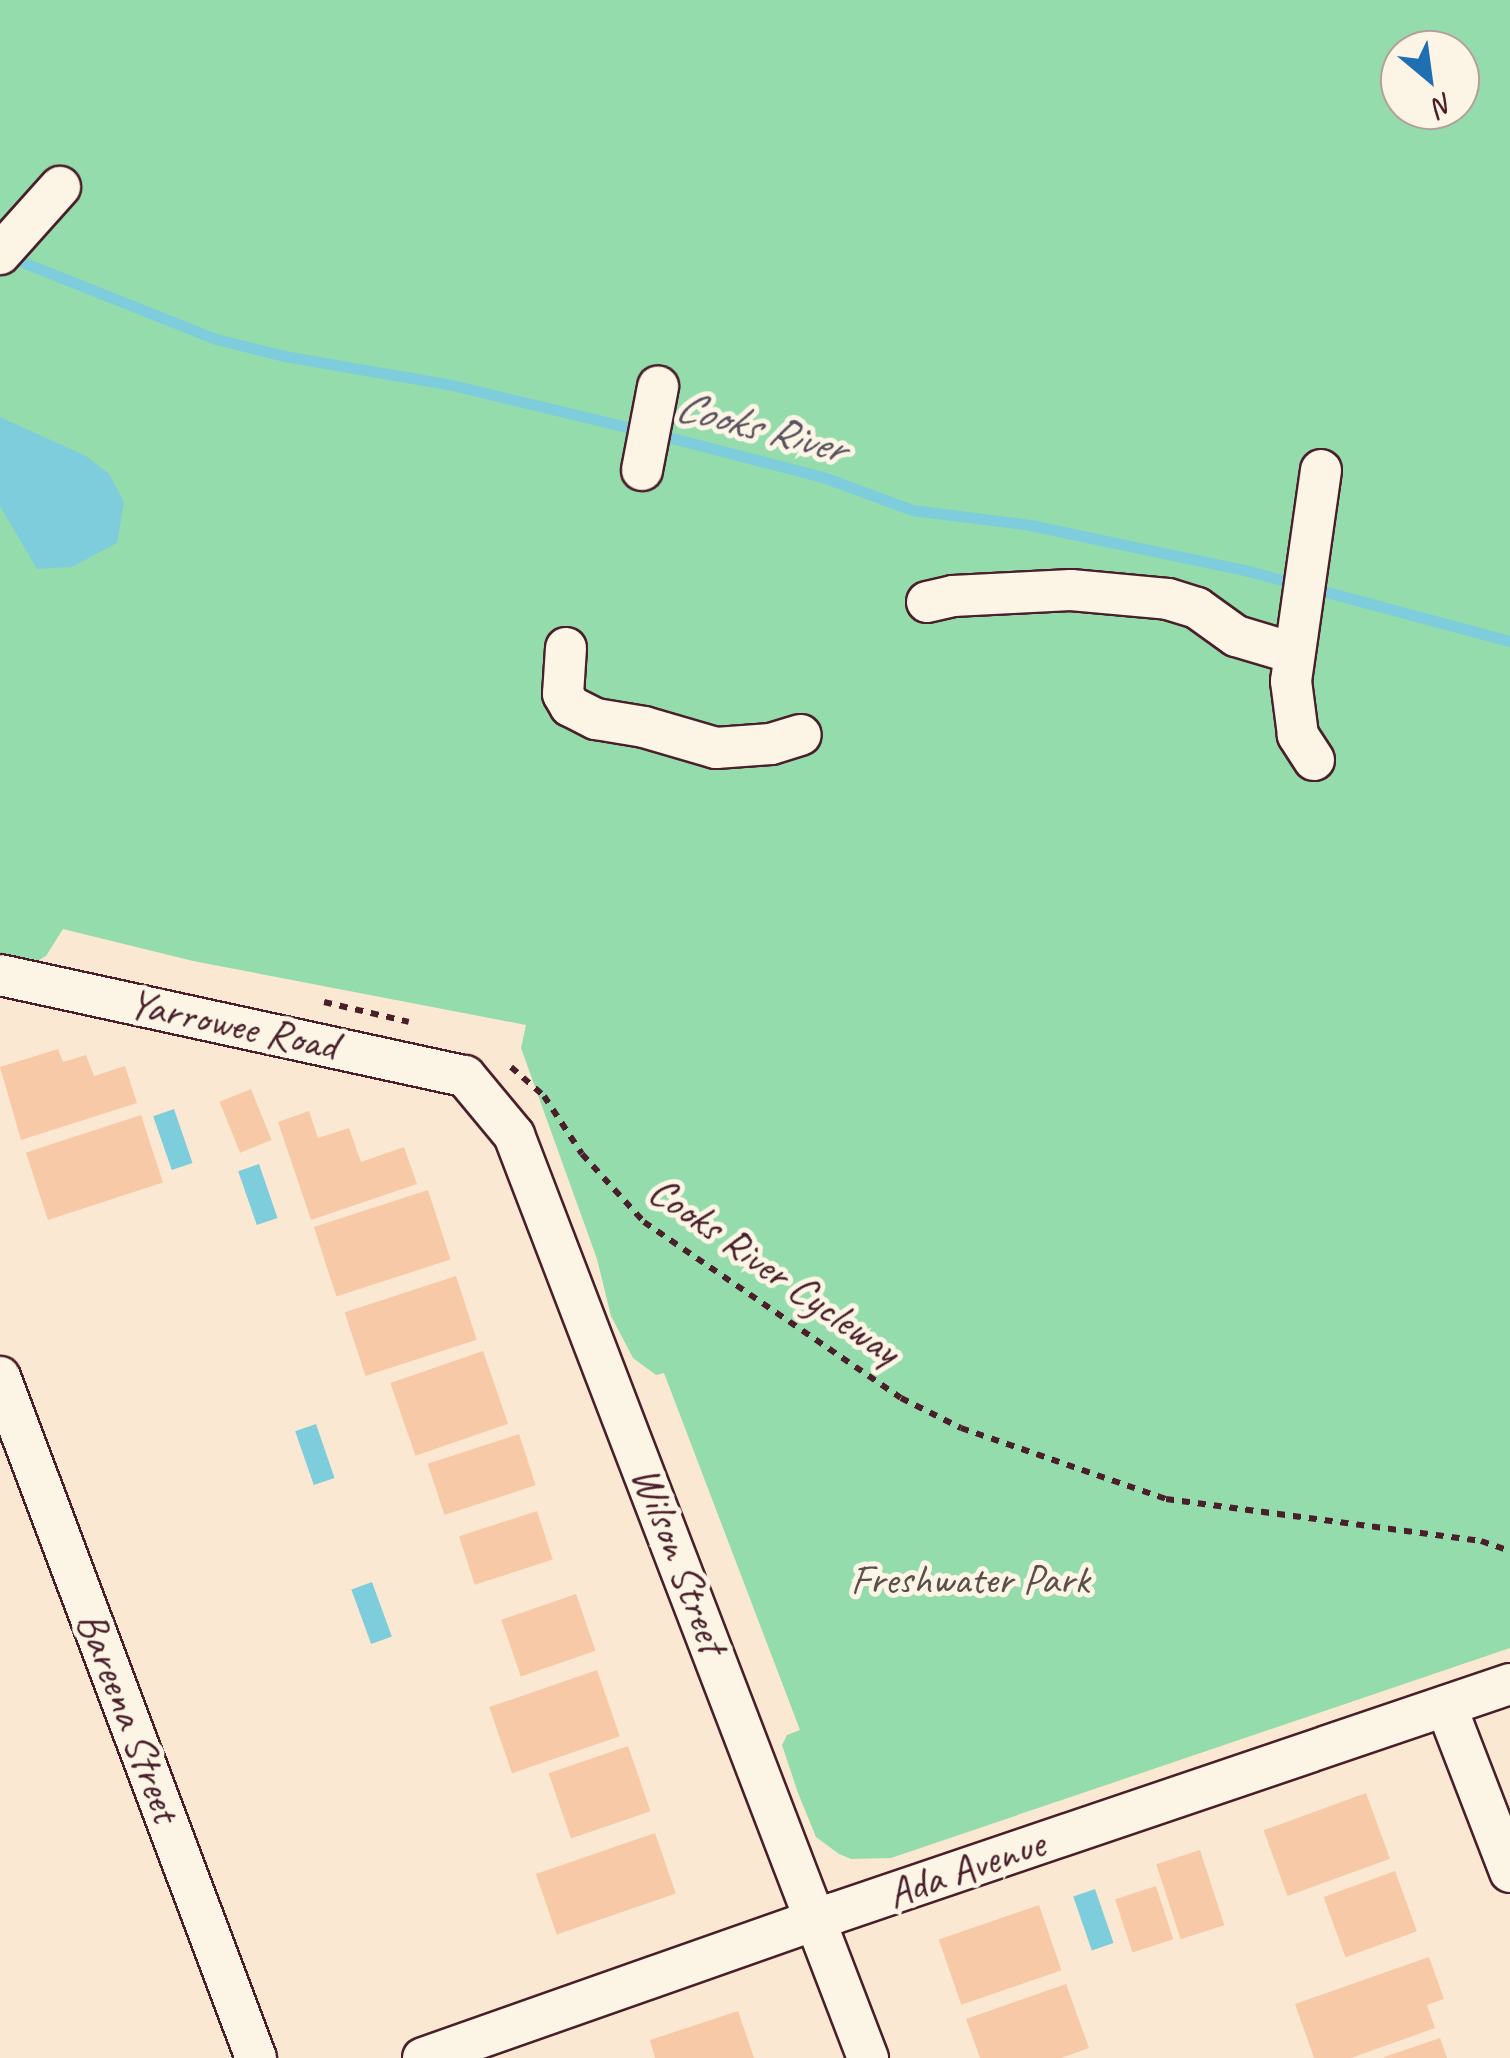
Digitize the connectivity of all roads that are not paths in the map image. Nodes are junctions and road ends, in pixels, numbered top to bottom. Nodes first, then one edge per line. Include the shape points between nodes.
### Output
1 (60, 187) dead end
2 (11, 243) edge
3 (658, 387) dead end
4 (642, 470) dead end
5 (1320, 470) dead end
6 (927, 602) dead end
7 (1296, 634) junction
8 (566, 648) dead end
9 (801, 735) dead end
10 (1314, 760) dead end
11 (0, 974) edge
12 (465, 1076) joint
13 (0, 1377) edge
14 (1510, 1684) edge
15 (1446, 1706) junction
16 (1510, 1872) edge
17 (816, 1920) junction
18 (256, 2058) edge
19 (424, 2058) edge
20 (868, 2058) edge

1 - 2 street
3 - 4 street
5 - 7 street
6 - 7 street via 1071,590 1168,599 1197,608 1236,636
7 - 10 street via 1291,681 1298,735
8 - 9 street via 563,694 570,706 596,719 716,748
11 - 12 street, Yarrowee Road
12 - 17 street, Wilson Street via 514,1135 534,1179
13 - 18 street, Bareena Street
14 - 15 street, Ada Avenue
15 - 16 street
15 - 17 street, Ada Avenue
17 - 19 street, Ada Avenue
17 - 20 street, Wilson Street

